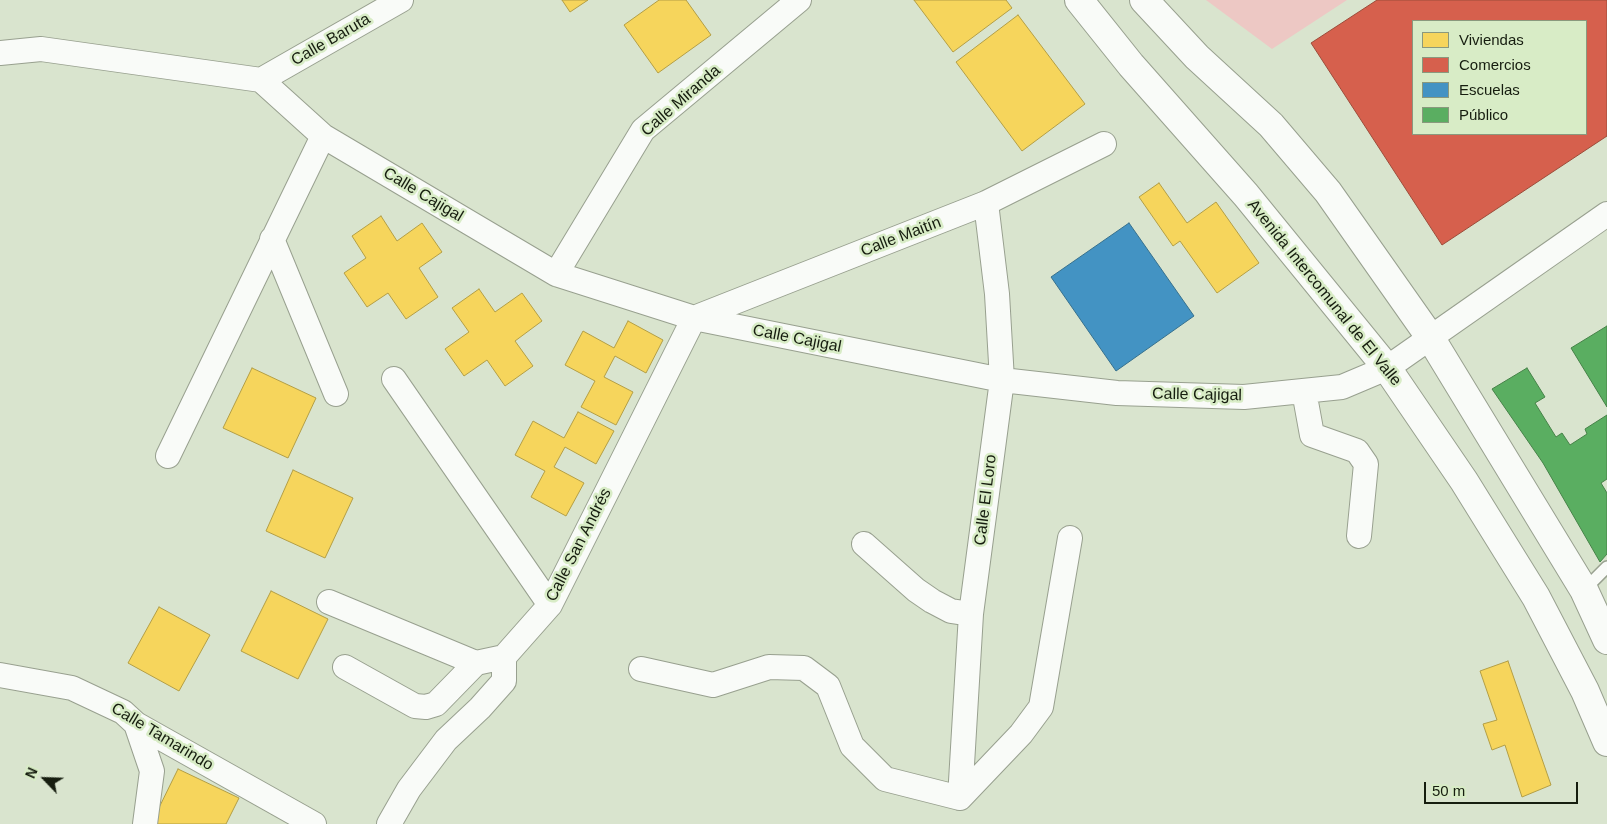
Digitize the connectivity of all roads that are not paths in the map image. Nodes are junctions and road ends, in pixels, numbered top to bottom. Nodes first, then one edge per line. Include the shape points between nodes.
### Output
1 (401, 0) edge
2 (799, 0) edge
3 (1079, 0) edge
4 (1144, 0) edge
5 (0, 53) edge
6 (261, 80) junction
7 (323, 136) junction
8 (1104, 144) dead end
9 (986, 203) junction
10 (1607, 214) edge
11 (272, 239) junction
12 (556, 274) junction
13 (694, 318) junction
14 (1430, 336) junction
15 (1387, 368) junction
16 (394, 380) dead end
17 (1002, 380) junction
18 (1304, 391) junction
19 (336, 394) dead end
20 (168, 456) dead end
21 (1359, 536) dead end
22 (1070, 538) dead end
23 (864, 544) dead end
24 (1607, 568) edge
25 (1584, 590) junction
26 (329, 602) dead end
27 (550, 605) junction
28 (971, 614) junction
29 (1605, 632) edge
30 (504, 657) junction
31 (476, 663) junction
32 (345, 667) dead end
33 (641, 669) dead end
34 (0, 675) edge
35 (136, 724) junction
36 (1607, 742) edge
37 (960, 798) junction
38 (306, 822) edge
39 (145, 824) edge
40 (389, 824) edge

1 - 6 street, Calle Baruta
2 - 12 street, Calle Miranda via 643,130
3 - 15 main road, Avenida Intercomunal de El Valle via 1131,65 1240,188
4 - 14 main road via 1197,57 1271,124 1322,185
5 - 6 street via 40,49
6 - 7 street, Calle Cajigal
7 - 11 street
7 - 12 street, Calle Cajigal
8 - 9 street, Calle Maitín
9 - 13 street, Calle Maitín
9 - 17 street, Calle El Loro via 997,294
10 - 14 street, Calle Cajigal
11 - 19 street
11 - 20 street
12 - 13 street, Calle Cajigal
13 - 17 street, Calle Cajigal
13 - 27 street, Calle San Andrés
14 - 15 street, Calle Cajigal
14 - 25 main road
15 - 18 street, Calle Cajigal via 1342,388
15 - 36 main road, Avenida Intercomunal de El Valle via 1464,481 1536,597 1585,691
16 - 27 street
17 - 18 street, Calle Cajigal via 1117,394 1244,397
17 - 28 street, Calle El Loro
18 - 21 street via 1312,436 1357,451 1366,464
22 - 37 street via 1042,707
23 - 28 street via 932,601 951,611
24 - 25 lane
25 - 29 main road
26 - 31 street
27 - 30 street, Calle San Andrés
28 - 37 street, Calle El Loro
30 - 31 street
30 - 40 street via 504,681 446,740 409,789
31 - 32 street via 436,704 426,707 415,706
33 - 37 street via 713,684 769,666 804,668 828,686 852,746 885,779
34 - 35 street, Calle Tamarindo via 72,688 123,712
35 - 38 street, Calle Tamarindo
35 - 39 street via 152,771

